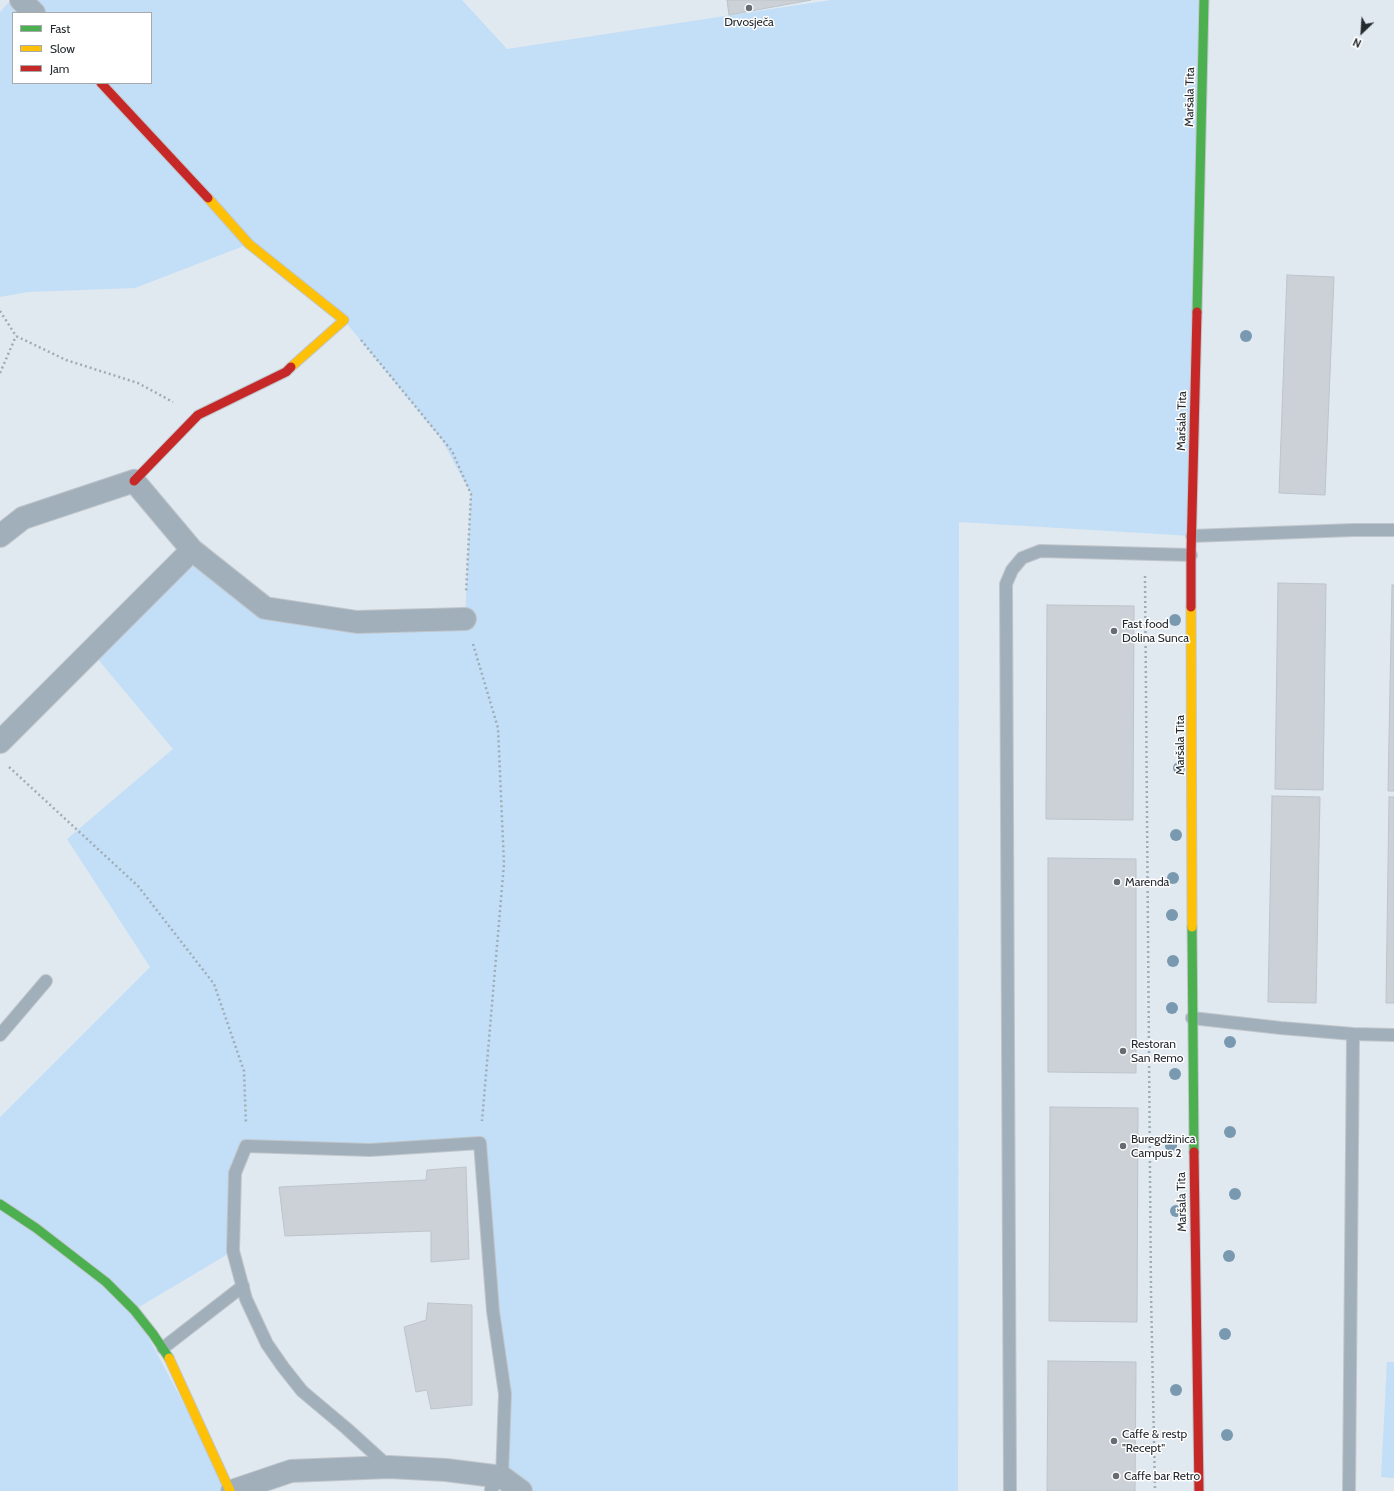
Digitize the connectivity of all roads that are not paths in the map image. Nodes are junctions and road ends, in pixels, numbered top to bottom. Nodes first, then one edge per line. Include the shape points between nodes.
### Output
1 (21, 0) edge
2 (1204, 0) edge
3 (33, 12) edge
4 (102, 84) edge
5 (134, 481) junction
6 (1394, 530) edge
7 (0, 536) edge
8 (1192, 536) junction
9 (192, 550) junction
10 (1191, 555) junction
11 (465, 619) road end
12 (0, 742) edge
13 (46, 981) dead end
14 (1192, 1018) junction
15 (1353, 1034) junction
16 (0, 1035) edge
17 (1394, 1035) edge
18 (0, 1204) edge
19 (243, 1286) junction
20 (163, 1348) junction
21 (389, 1467) junction
22 (496, 1484) edge
23 (231, 1491) edge
24 (521, 1491) edge
25 (1010, 1491) edge
26 (1199, 1491) edge
27 (1349, 1491) edge

1 - 3 street
2 - 8 street, Maršala Tita
4 - 5 street via 249,244 344,320 286,372 198,415
5 - 7 street via 23,518
5 - 9 street
6 - 8 lane
8 - 10 street, Maršala Tita
9 - 11 street via 265,608 357,622
9 - 12 street
10 - 14 street, Maršala Tita
10 - 25 lane via 1040,551 1022,558 1012,570 1006,584
13 - 16 lane
14 - 15 lane
14 - 26 street, Maršala Tita
15 - 17 lane
15 - 27 lane
18 - 20 street via 36,1228 106,1282 134,1310
19 - 20 lane
19 - 21 lane via 267,1344 302,1391
19 - 22 lane via 233,1251 235,1173 246,1146 370,1150 480,1143 493,1311 505,1394
20 - 23 street
21 - 22 street via 446,1470
21 - 23 street via 291,1471
22 - 24 street

